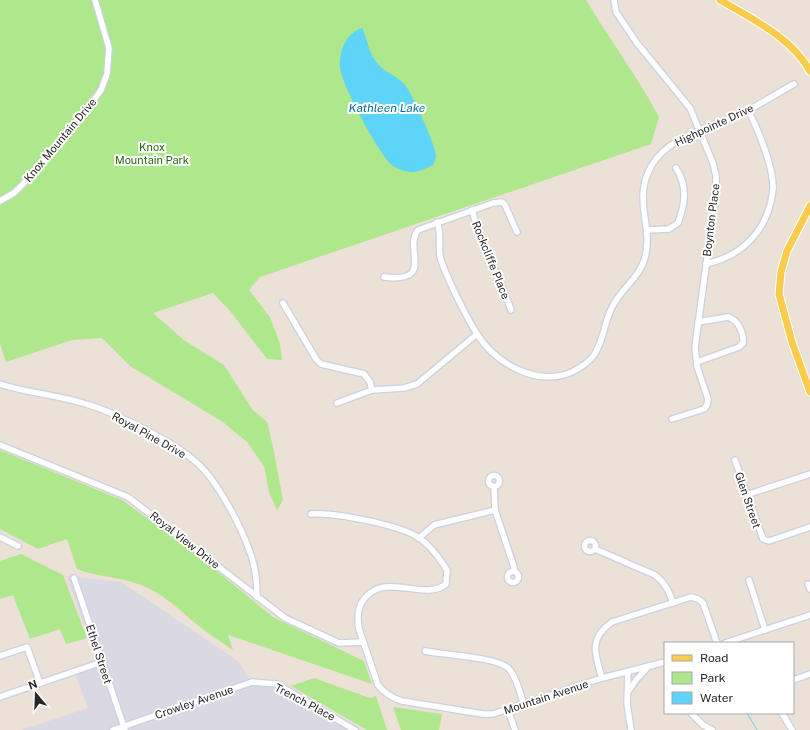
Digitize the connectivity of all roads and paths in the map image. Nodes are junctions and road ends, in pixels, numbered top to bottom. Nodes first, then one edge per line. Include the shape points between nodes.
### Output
1 (95, 0) edge
2 (614, 0) edge
3 (720, 0) edge
4 (810, 71) edge
5 (794, 84) dead end
6 (748, 110) junction
7 (700, 131) junction
8 (676, 168) dead end
9 (0, 201) edge
10 (810, 206) edge
11 (472, 210) junction
12 (436, 222) junction
13 (647, 230) junction
14 (517, 232) dead end
15 (706, 264) junction
16 (384, 278) dead end
17 (283, 303) dead end
18 (511, 310) dead end
19 (698, 322) junction
20 (477, 334) junction
21 (697, 362) junction
22 (0, 384) edge
23 (372, 390) junction
24 (810, 392) edge
25 (337, 403) dead end
26 (672, 419) dead end
27 (0, 445) edge
28 (735, 460) dead end
29 (810, 474) edge
30 (494, 486) dead end
31 (746, 495) junction
32 (495, 510) junction
33 (311, 514) dead end
34 (810, 528) edge
35 (0, 537) edge
36 (419, 538) junction
37 (18, 546) dead end
38 (595, 549) dead end
39 (514, 571) dead end
40 (74, 578) dead end
41 (748, 580) dead end
42 (257, 598) junction
43 (673, 603) junction
44 (810, 615) edge
45 (765, 630) junction
46 (363, 642) junction
47 (718, 642) edge
48 (728, 642) edge
49 (425, 651) dead end
50 (0, 656) edge
51 (102, 662) junction
52 (664, 662) edge
53 (650, 666) junction
54 (628, 672) junction
55 (810, 674) edge
56 (602, 678) junction
57 (794, 680) edge
58 (252, 682) joint
59 (40, 683) junction
60 (628, 693) junction
61 (0, 697) edge
62 (524, 705) junction
63 (508, 710) junction
64 (692, 714) edge
65 (783, 714) edge
66 (124, 728) edge
67 (113, 730) edge
68 (355, 730) edge
69 (514, 730) edge
70 (631, 730) edge
71 (712, 730) edge
72 (792, 730) edge

1 - 9 street, Knox Mountain Drive via 109,48 109,66 101,90 27,180 14,193
2 - 7 street, Boynton Place via 616,12 637,43 690,108
3 - 4 main road via 789,43
5 - 6 street, Highpointe Drive
6 - 7 street, Highpointe Drive
6 - 15 street via 772,175 773,189 769,207 764,222 747,243 722,260
7 - 13 street, Highpointe Drive via 665,149 652,165 642,196
7 - 15 street, Boynton Place via 716,176
8 - 13 street via 685,186 685,201 678,223 669,229
10 - 24 main road via 787,251 781,272 779,294 792,342
11 - 12 street
11 - 14 street via 502,202
11 - 18 street, Rockcliffe Place via 483,246 494,266
12 - 16 street via 415,234 412,245 416,259 412,272 404,277
12 - 20 street, Highpointe Drive via 441,236 440,256
13 - 20 street, Highpointe Drive via 647,249 640,270 615,300 593,356 577,370 547,378 530,374 499,359
15 - 19 street, Boynton Place
17 - 23 street via 321,364 364,374
19 - 21 street, Boynton Place via 695,347
19 - 21 street via 732,318 737,323 743,343 739,347
20 - 23 street via 417,384 404,388
21 - 26 street, Boynton Place via 708,399 707,405 704,409
22 - 42 street, Royal Pine Drive via 97,407 179,449 196,462 222,494 246,542 255,571
23 - 25 street
27 - 42 street, Royal View Drive via 128,497
28 - 31 street, Glen Street
29 - 31 street
30 - 32 street
31 - 34 street, Glen Street via 763,539 769,541
32 - 36 street via 434,525
32 - 39 street
33 - 36 street via 323,513 389,526
35 - 37 street
36 - 46 street via 448,570 446,584 441,589 433,590 402,587 375,590 362,601 358,610 357,620
38 - 43 street via 655,575 668,588
40 - 51 street, Ethel Street
41 - 45 street
42 - 46 street, Royal View Drive via 285,618 339,643
43 - 47 street via 691,597 703,603
43 - 56 street via 612,622 603,629 596,641 595,656
44 - 45 street
45 - 48 street
46 - 63 street, Mountain Avenue via 378,685 387,694 402,702 483,714
49 - 62 street via 488,660 510,668
50 - 59 street via 27,647
51 - 59 street
51 - 66 street, Ethel Street
52 - 53 street, Mountain Avenue
53 - 54 street, Mountain Avenue
53 - 60 street via 636,680
54 - 56 street, Mountain Avenue
54 - 60 street
55 - 57 street
56 - 62 street, Mountain Avenue
58 - 66 street, Crowley Avenue
58 - 68 street, Trench Place via 277,684
59 - 61 street
60 - 70 street
62 - 63 street, Mountain Avenue
63 - 69 street
64 - 71 street
65 - 72 street
66 - 67 street, Crowley Avenue

